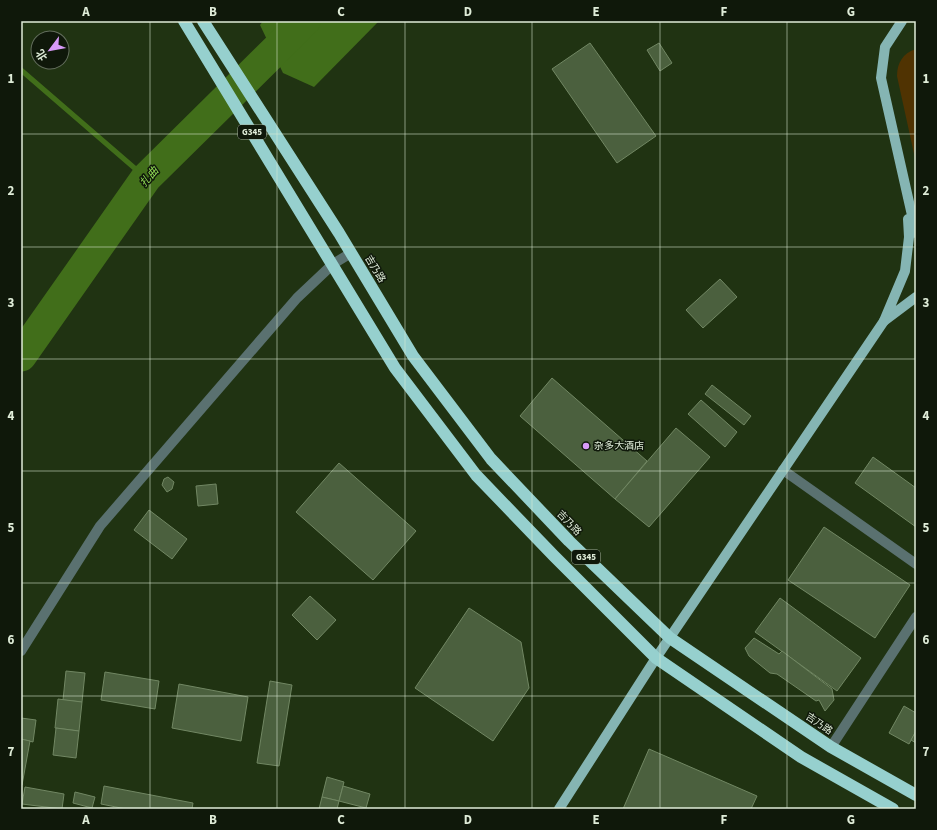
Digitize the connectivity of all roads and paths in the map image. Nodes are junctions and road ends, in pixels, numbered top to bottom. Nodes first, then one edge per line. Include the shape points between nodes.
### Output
1 (184, 21) edge
2 (203, 21) edge
3 (902, 21) edge
4 (906, 189) junction
5 (916, 233) edge
6 (351, 253) junction
7 (333, 264) junction
8 (916, 297) edge
9 (884, 321) junction
10 (783, 470) junction
11 (916, 564) edge
12 (916, 617) edge
13 (670, 638) junction
14 (21, 651) edge
15 (656, 658) junction
16 (831, 747) junction
17 (916, 795) edge
18 (559, 809) edge
19 (893, 809) edge

1 - 7 highway, G345
2 - 6 highway, 吉乃路 / G345
3 - 4 main road via 885,47 881,78
4 - 5 main road
4 - 9 main road via 909,237 905,271
6 - 7 street
6 - 13 highway, 吉乃路 / G345 via 413,356 491,458 569,541
7 - 14 street via 297,298 100,526
7 - 15 highway, G345 via 395,368 476,476
8 - 9 main road
9 - 10 main road
10 - 11 street
10 - 13 main road
12 - 16 street
13 - 15 main road
13 - 16 highway, 吉乃路 / G345
15 - 18 main road
15 - 19 highway, G345 via 801,757
16 - 17 highway, 吉乃路 / G345

